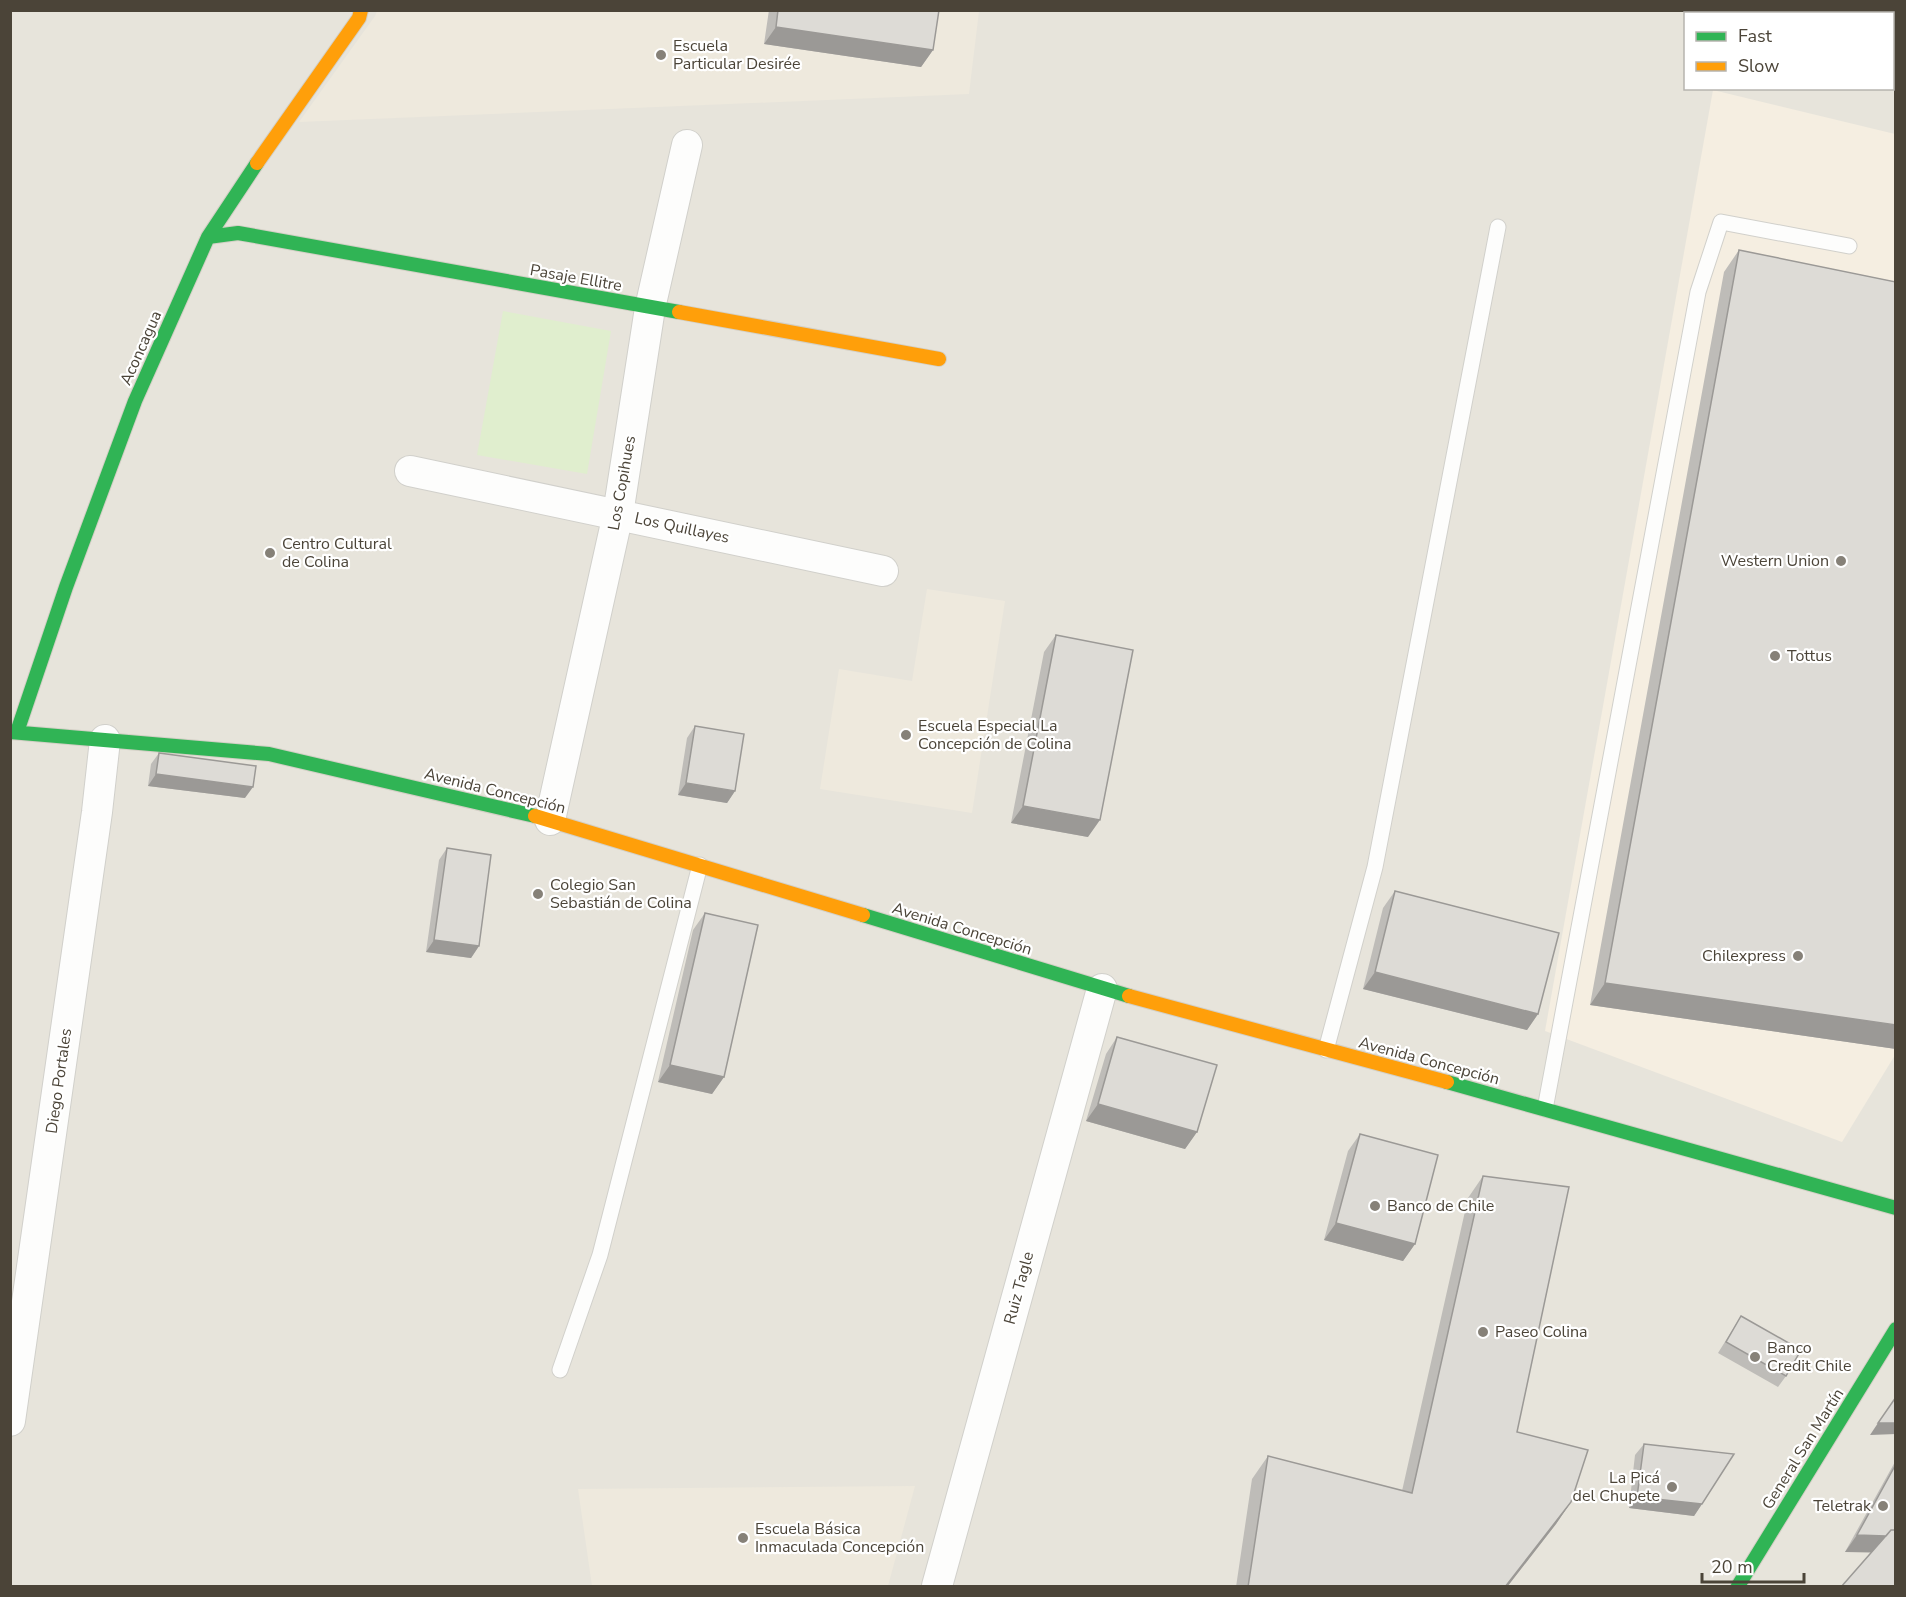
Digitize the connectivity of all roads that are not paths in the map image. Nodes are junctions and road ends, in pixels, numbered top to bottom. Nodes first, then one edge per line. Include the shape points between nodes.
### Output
1 (361, 10) edge
2 (687, 145) dead end
3 (1498, 227) dead end
4 (208, 237) junction
5 (1849, 246) dead end
6 (650, 308) junction
7 (939, 359) dead end
8 (410, 471) dead end
9 (618, 514) junction
10 (883, 571) dead end
11 (14, 732) edge
12 (105, 740) junction
13 (550, 820) junction
14 (700, 865) junction
15 (1102, 989) junction
16 (1326, 1050) junction
17 (1545, 1109) junction
18 (1896, 1208) edge
19 (1896, 1329) edge
20 (560, 1370) dead end
21 (10, 1421) edge
22 (937, 1587) edge
23 (1738, 1587) edge

1 - 4 street, Aconcagua
2 - 6 street, Los Copihues
3 - 16 lane via 1375,867
4 - 6 street, Pasaje Ellitre via 238,233
4 - 11 street, Aconcagua via 135,401
5 - 17 lane via 1721,222 1698,291
6 - 7 street, Pasaje Ellitre
6 - 9 street, Los Copihues
8 - 9 street, Los Quillayes
9 - 10 street, Los Quillayes
9 - 13 street, Los Copihues
11 - 12 street, Avenida Concepción
12 - 13 street, Avenida Concepción via 269,754
12 - 21 street, Diego Portales
13 - 14 street, Avenida Concepción
14 - 15 street, Avenida Concepción
14 - 20 lane via 600,1255
15 - 16 street, Avenida Concepción
15 - 22 street, Ruiz Tagle
16 - 17 street, Avenida Concepción
17 - 18 street, Avenida Concepción
19 - 23 street, General San Martín

